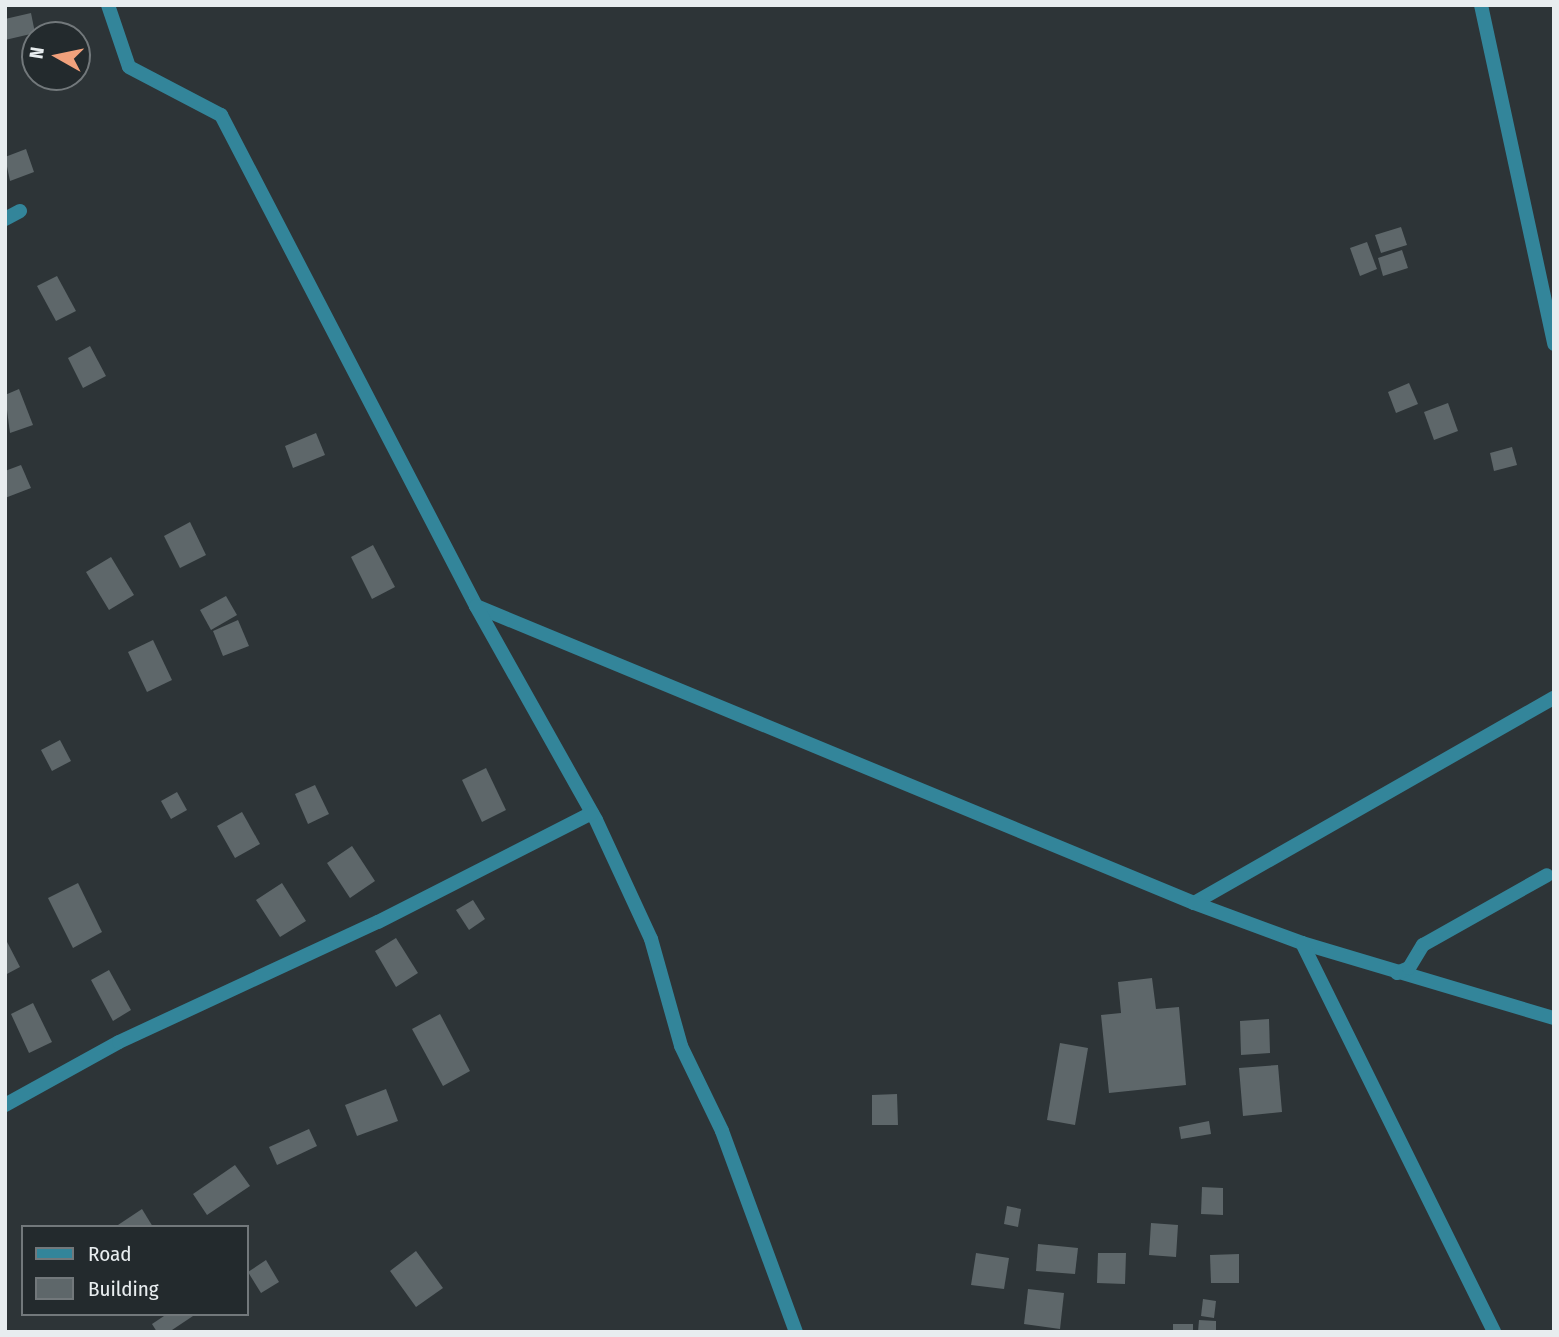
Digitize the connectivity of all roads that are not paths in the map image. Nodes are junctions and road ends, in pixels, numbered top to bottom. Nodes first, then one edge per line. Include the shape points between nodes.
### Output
1 (108, 5) edge
2 (1481, 5) edge
3 (20, 211) dead end
4 (5, 219) edge
5 (1554, 344) edge
6 (476, 606) junction
7 (1554, 698) edge
8 (592, 813) junction
9 (1547, 875) dead end
10 (1194, 903) junction
11 (1302, 943) junction
12 (1397, 973) junction
13 (1554, 1018) edge
14 (5, 1105) edge
15 (796, 1332) edge
16 (1494, 1332) edge

1 - 6 street via 130,67 221,115
2 - 5 street
3 - 4 street
6 - 8 street
6 - 10 street
7 - 10 street
8 - 14 street via 378,922 119,1042
8 - 15 street via 650,939 681,1046 722,1131
9 - 12 street via 1423,945 1409,968
10 - 11 street
11 - 12 street
11 - 16 street
12 - 13 street

